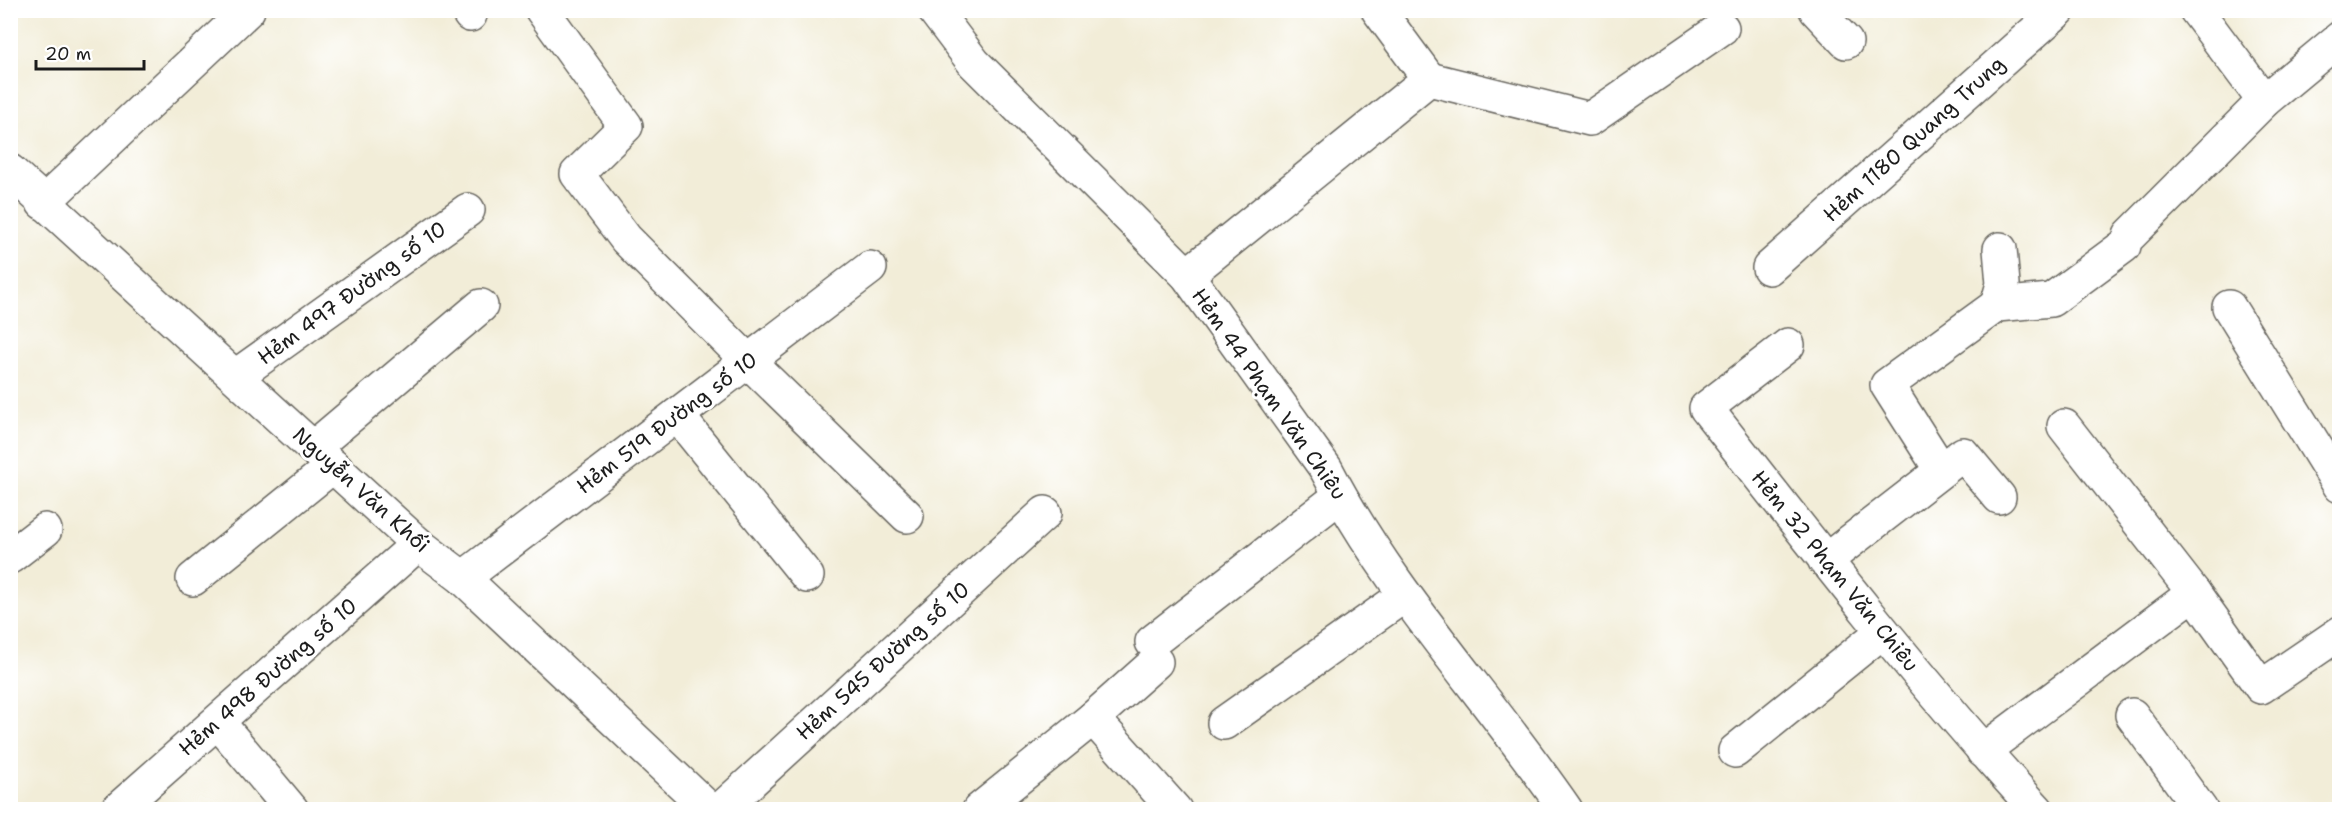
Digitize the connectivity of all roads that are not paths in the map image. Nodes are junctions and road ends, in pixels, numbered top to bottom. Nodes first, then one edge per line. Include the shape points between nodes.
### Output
1 (542, 10) edge
2 (934, 10) edge
3 (1378, 10) edge
4 (1816, 10) edge
5 (2059, 10) edge
6 (2196, 10) edge
7 (228, 17) edge
8 (1722, 28) dead end
9 (2340, 38) edge
10 (1846, 42) dead end
11 (1429, 79) junction
12 (2264, 101) junction
13 (10, 171) edge
14 (44, 203) junction
15 (468, 210) dead end
16 (2000, 249) dead end
17 (1769, 267) dead end
18 (870, 268) dead end
19 (1187, 275) junction
20 (1998, 305) junction
21 (481, 306) dead end
22 (2229, 307) dead end
23 (1788, 345) dead end
24 (748, 361) junction
25 (236, 376) junction
26 (677, 415) junction
27 (2064, 426) dead end
28 (323, 457) junction
29 (1941, 470) junction
30 (2340, 486) edge
31 (1340, 496) junction
32 (1999, 497) dead end
33 (1045, 513) dead end
34 (907, 516) dead end
35 (45, 530) dead end
36 (418, 544) junction
37 (10, 557) edge
38 (1825, 561) junction
39 (807, 576) dead end
40 (464, 578) junction
41 (193, 579) dead end
42 (2193, 592) junction
43 (1405, 595) junction
44 (1882, 633) junction
45 (2340, 633) edge
46 (2132, 715) dead end
47 (1093, 718) junction
48 (218, 722) junction
49 (1224, 723) dead end
50 (1735, 751) dead end
51 (1983, 751) junction
52 (117, 810) edge
53 (292, 810) edge
54 (710, 810) edge
55 (720, 810) edge
56 (979, 810) edge
57 (1174, 810) edge
58 (1566, 810) edge
59 (2037, 810) edge
60 (2201, 810) edge

1 - 24 street via 626,126 577,174 626,239
2 - 19 street, Hẻm 44 Phạm Văn Chiêu via 974,63
3 - 11 street
4 - 10 street
5 - 17 street, Hẻm 1180 Quang Trung
6 - 12 street
7 - 14 street
8 - 11 street via 1590,119
9 - 12 street
11 - 19 street
12 - 20 street via 2127,241 2051,300
13 - 14 street, Nguyễn Văn Khối
14 - 25 street, Nguyễn Văn Khối
15 - 25 street, Hẻm 497 Đường số 10
16 - 20 street via 2004,284
18 - 24 street, Hẻm 519 Đường số 10
19 - 31 street, Hẻm 44 Phạm Văn Chiêu via 1326,469
20 - 29 street via 1887,385
21 - 28 street
22 - 30 street
23 - 38 street, Hẻm 32 Phạm Văn Chiêu via 1706,408
24 - 26 street, Hẻm 519 Đường số 10
24 - 34 street
25 - 28 street, Nguyễn Văn Khối
26 - 39 street
26 - 40 street, Hẻm 519 Đường số 10
27 - 42 street
28 - 36 street, Nguyễn Văn Khối
28 - 41 street
29 - 32 street via 1963,454
29 - 38 street
31 - 43 street, Hẻm 44 Phạm Văn Chiêu
31 - 47 street via 1154,652
33 - 55 street, Hẻm 545 Đường số 10
35 - 37 street
36 - 40 street, Nguyễn Văn Khối
36 - 48 street, Hẻm 498 Đường số 10
38 - 44 street, Hẻm 32 Phạm Văn Chiêu
40 - 54 street, Nguyễn Văn Khối
42 - 45 street via 2261,687
42 - 51 street
43 - 49 street
43 - 58 street, Hẻm 44 Phạm Văn Chiêu
44 - 50 street
44 - 51 street, Hẻm 32 Phạm Văn Chiêu
46 - 60 street
47 - 56 street
47 - 57 street
48 - 52 street, Hẻm 498 Đường số 10
48 - 53 street
51 - 59 street, Hẻm 32 Phạm Văn Chiêu

